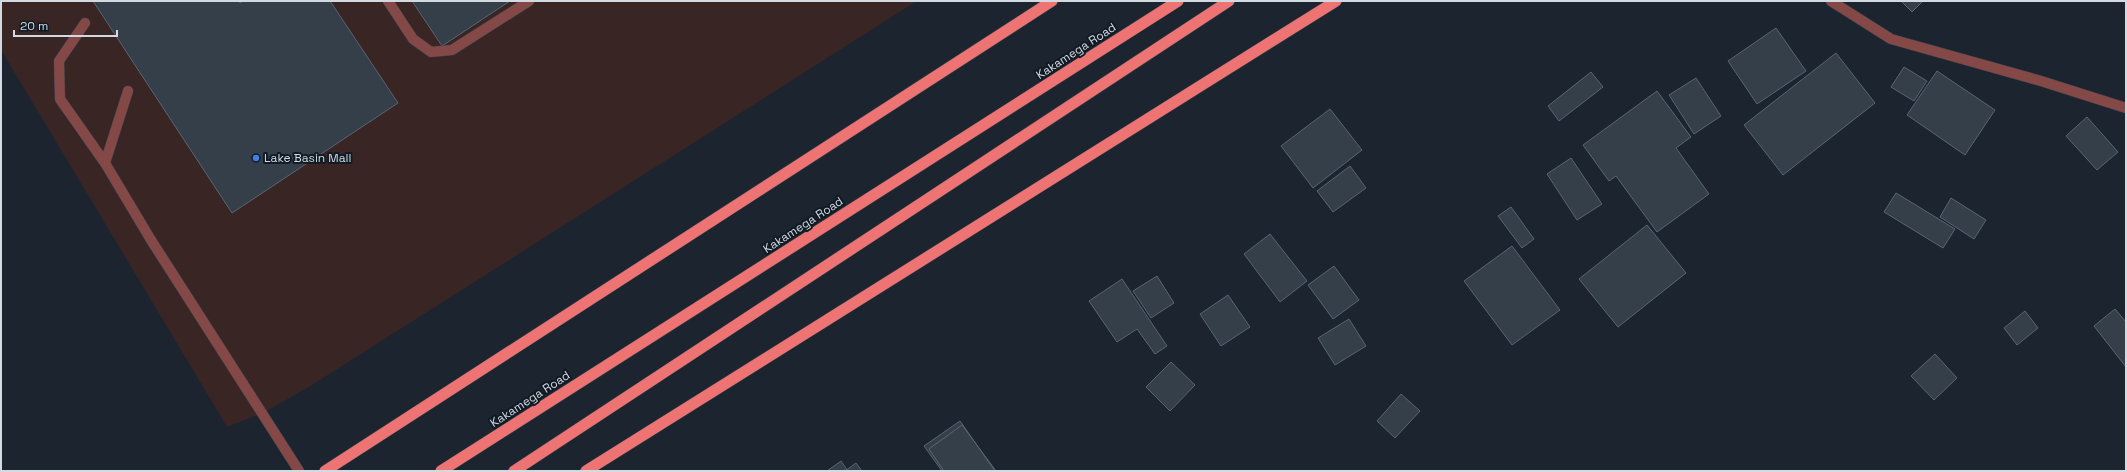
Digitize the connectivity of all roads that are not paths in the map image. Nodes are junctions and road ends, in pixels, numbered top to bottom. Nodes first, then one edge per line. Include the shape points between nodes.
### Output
1 (388, 1) edge
2 (529, 1) edge
3 (1052, 1) edge
4 (1178, 1) edge
5 (1229, 1) edge
6 (1336, 1) edge
7 (1831, 1) edge
8 (85, 22) dead end
9 (128, 91) dead end
10 (2126, 108) edge
11 (104, 163) junction
12 (299, 471) edge
13 (325, 471) edge
14 (442, 471) edge
15 (514, 471) edge
16 (586, 471) edge

1 - 2 street via 413,39 431,52 452,50
3 - 13 highway
4 - 14 highway, Kakamega Road
5 - 15 highway
6 - 16 highway
7 - 10 street via 1891,39
8 - 11 street via 59,61 60,99
9 - 11 street
11 - 12 street

